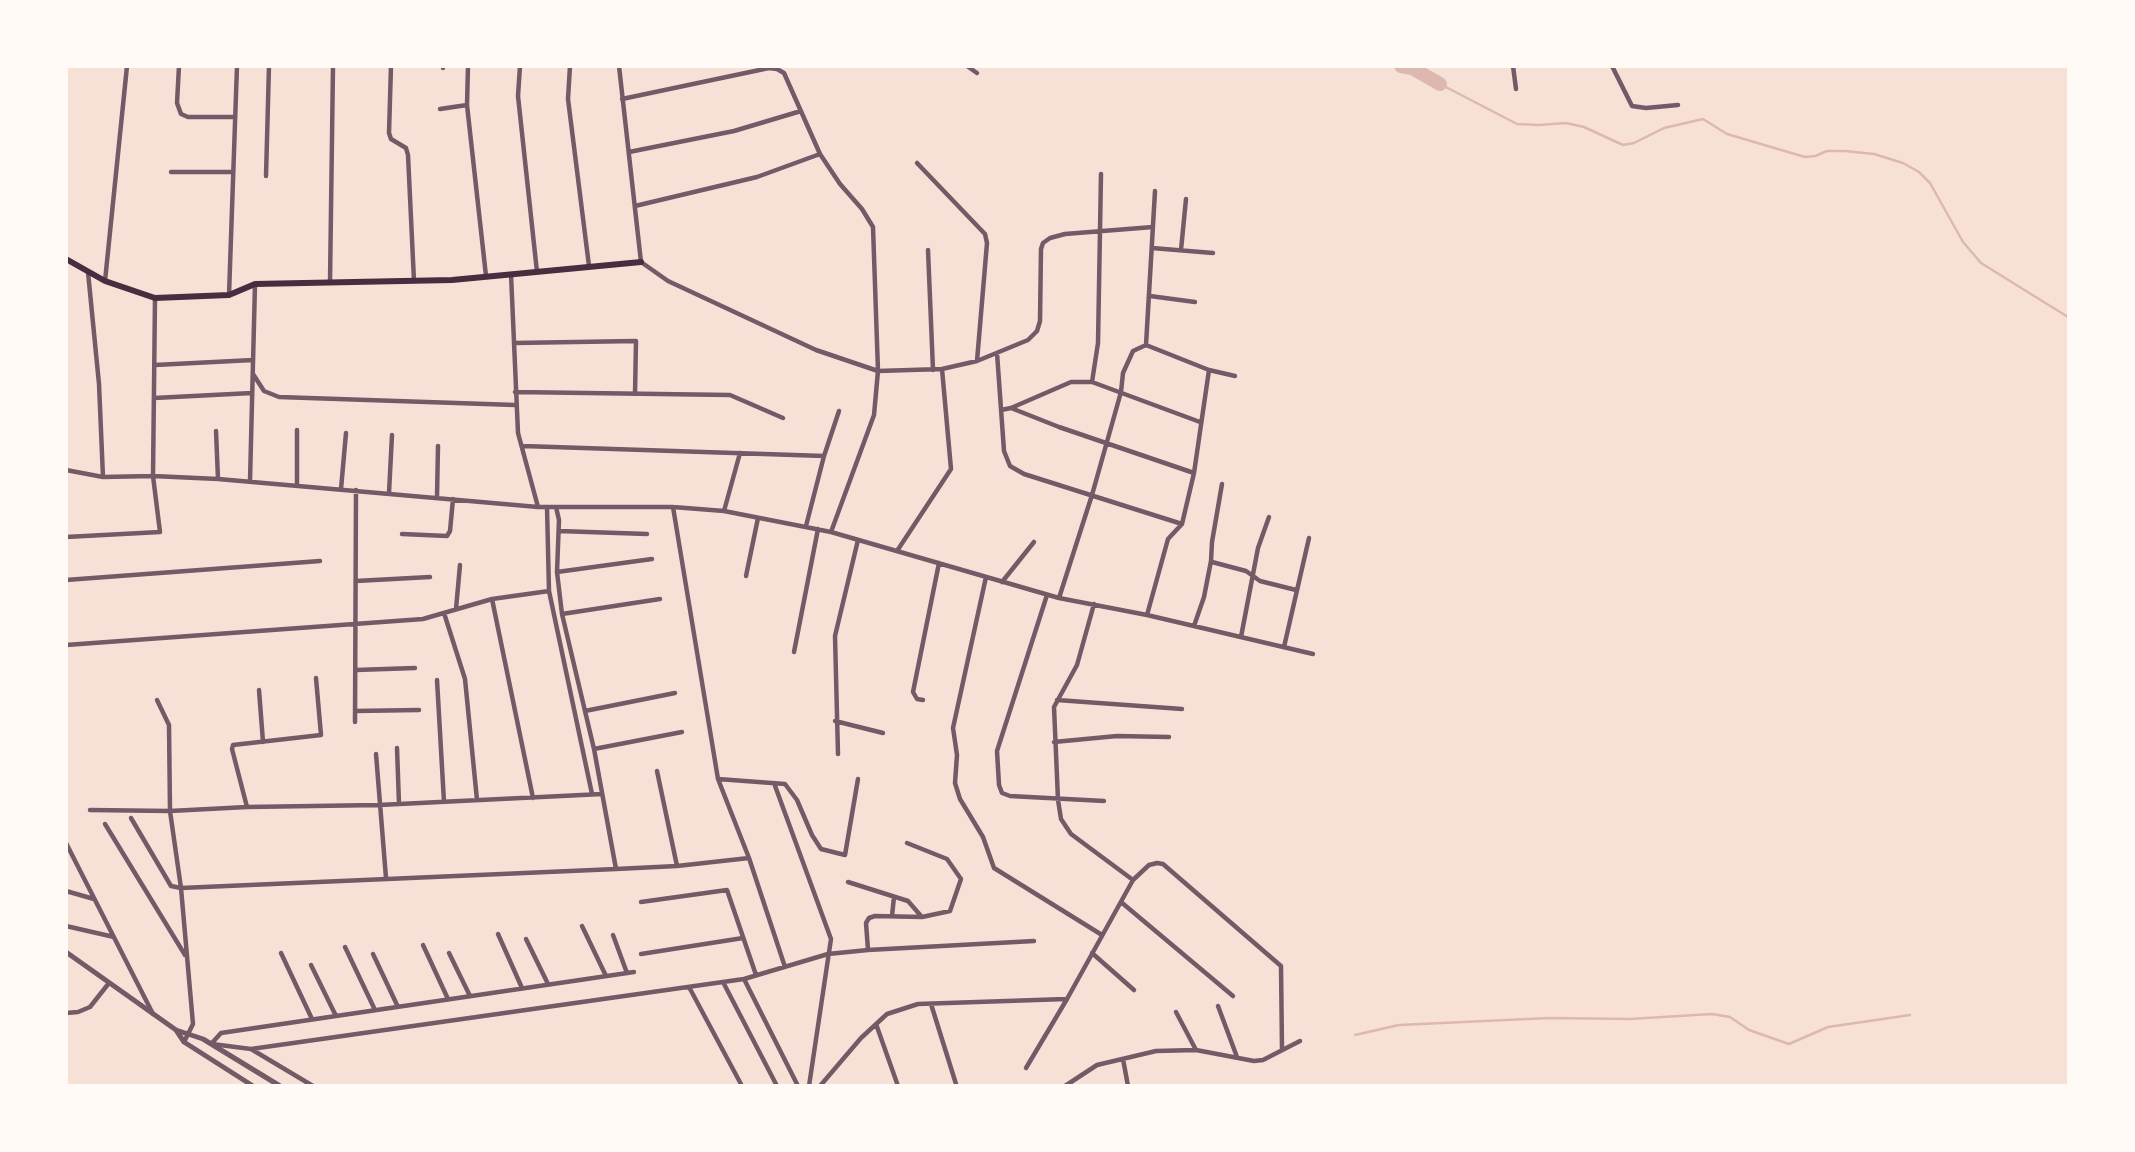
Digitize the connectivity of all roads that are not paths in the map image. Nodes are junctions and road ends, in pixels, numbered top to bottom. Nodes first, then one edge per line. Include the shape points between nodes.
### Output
1 (127, 66) edge
2 (179, 66) edge
3 (237, 66) edge
4 (269, 66) edge
5 (333, 66) edge
6 (391, 66) edge
7 (468, 66) edge
8 (520, 66) edge
9 (570, 66) edge
10 (619, 66) edge
11 (967, 66) edge
12 (1513, 66) edge
13 (1612, 66) edge
14 (977, 73) dead end
15 (1516, 89) dead end
16 (622, 99) junction
17 (467, 105) junction
18 (1678, 105) dead end
19 (440, 109) dead end
20 (801, 111) junction
21 (235, 117) junction
22 (628, 152) junction
23 (820, 155) junction
24 (916, 163) dead end
25 (171, 172) dead end
26 (233, 172) junction
27 (1101, 174) dead end
28 (266, 176) dead end
29 (1155, 191) dead end
30 (1186, 199) dead end
31 (635, 206) junction
32 (1153, 227) junction
33 (1100, 229) junction
34 (1153, 248) junction
35 (928, 250) dead end
36 (1181, 250) junction
37 (1213, 253) dead end
38 (66, 258) edge
39 (641, 262) junction
40 (589, 266) junction
41 (88, 272) junction
42 (537, 272) junction
43 (511, 274) junction
44 (486, 276) junction
45 (105, 281) junction
46 (414, 281) junction
47 (330, 282) junction
48 (255, 284) junction
49 (229, 295) junction
50 (1150, 296) junction
51 (155, 298) junction
52 (1195, 302) dead end
53 (514, 343) junction
54 (1146, 345) junction
55 (997, 353) junction
56 (253, 360) junction
57 (977, 361) junction
58 (155, 365) junction
59 (942, 369) junction
60 (933, 370) junction
61 (1209, 370) junction
62 (878, 371) junction
63 (253, 373) junction
64 (1235, 376) dead end
65 (1092, 382) junction
66 (515, 392) junction
67 (1121, 392) junction
68 (252, 393) junction
69 (635, 394) junction
70 (154, 398) junction
71 (516, 405) junction
72 (1011, 408) junction
73 (1001, 410) junction
74 (839, 411) dead end
75 (783, 418) dead end
76 (1200, 422) junction
77 (297, 430) dead end
78 (216, 431) dead end
79 (346, 433) dead end
80 (391, 435) dead end
81 (1106, 444) junction
82 (438, 446) dead end
83 (523, 446) junction
84 (740, 453) junction
85 (824, 456) junction
86 (66, 470) edge
87 (1194, 473) junction
88 (153, 476) junction
89 (103, 477) junction
90 (218, 479) junction
91 (250, 481) junction
92 (1222, 484) dead end
93 (297, 485) junction
94 (341, 489) junction
95 (356, 490) junction
96 (389, 493) junction
97 (1092, 495) junction
98 (437, 497) junction
99 (453, 499) junction
100 (538, 507) junction
101 (547, 507) junction
102 (556, 507) junction
103 (673, 507) junction
104 (724, 511) junction
105 (1269, 517) dead end
106 (758, 518) junction
107 (1182, 524) junction
108 (806, 526) junction
109 (818, 529) junction
110 (559, 531) junction
111 (831, 532) junction
112 (402, 534) dead end
113 (647, 534) dead end
114 (66, 537) edge
115 (1309, 538) dead end
116 (858, 540) junction
117 (1034, 542) dead end
118 (897, 551) junction
119 (652, 559) dead end
120 (320, 561) dead end
121 (1211, 561) junction
122 (939, 563) junction
123 (460, 565) dead end
124 (557, 572) junction
125 (746, 576) dead end
126 (1254, 576) junction
127 (430, 577) dead end
128 (986, 578) junction
129 (66, 580) edge
130 (356, 580) junction
131 (1002, 582) junction
132 (1296, 590) junction
133 (549, 591) junction
134 (1047, 595) junction
135 (1059, 598) junction
136 (492, 599) junction
137 (660, 599) dead end
138 (1094, 604) junction
139 (456, 609) junction
140 (444, 612) junction
141 (562, 614) junction
142 (1147, 615) junction
143 (356, 624) junction
144 (1194, 626) junction
145 (1241, 637) junction
146 (66, 645) edge
147 (1284, 647) junction
148 (794, 652) dead end
149 (1313, 654) dead end
150 (415, 668) dead end
151 (356, 670) junction
152 (316, 678) dead end
153 (437, 680) dead end
154 (259, 690) dead end
155 (675, 693) dead end
156 (157, 700) dead end
157 (923, 700) dead end
158 (1056, 700) junction
159 (1182, 709) dead end
160 (419, 710) dead end
161 (355, 711) junction
162 (585, 711) junction
163 (835, 721) junction
164 (355, 722) dead end
165 (682, 732) dead end
166 (883, 733) dead end
167 (1168, 737) dead end
168 (263, 742) junction
169 (1054, 742) junction
170 (397, 748) dead end
171 (594, 749) junction
172 (376, 754) dead end
173 (838, 754) dead end
174 (657, 772) dead end
175 (718, 779) junction
176 (858, 779) dead end
177 (774, 783) junction
178 (592, 794) junction
179 (602, 794) junction
180 (533, 798) junction
181 (477, 800) junction
182 (1058, 800) junction
183 (444, 802) junction
184 (1104, 802) dead end
185 (399, 804) junction
186 (379, 805) junction
187 (247, 807) junction
188 (90, 810) dead end
189 (170, 811) junction
190 (131, 818) dead end
191 (105, 824) dead end
192 (66, 843) edge
193 (907, 843) dead end
194 (66, 857) edge
195 (749, 858) junction
196 (75, 859) junction
197 (677, 866) junction
198 (616, 869) junction
199 (386, 878) junction
200 (1133, 880) junction
201 (848, 882) dead end
202 (181, 888) junction
203 (66, 891) edge
204 (894, 897) junction
205 (95, 899) junction
206 (641, 902) dead end
207 (1121, 902) junction
208 (892, 916) junction
209 (922, 916) junction
210 (66, 926) edge
211 (582, 926) dead end
212 (498, 934) dead end
213 (613, 935) dead end
214 (1102, 935) junction
215 (114, 938) junction
216 (743, 938) junction
217 (526, 939) dead end
218 (1034, 941) dead end
219 (423, 945) dead end
220 (345, 947) dead end
221 (868, 950) junction
222 (66, 952) edge
223 (281, 953) dead end
224 (449, 953) dead end
225 (1092, 953) junction
226 (373, 954) dead end
227 (641, 954) dead end
228 (828, 954) junction
229 (186, 956) junction
230 (311, 965) dead end
231 (785, 967) junction
232 (634, 972) dead end
233 (627, 973) junction
234 (756, 975) junction
235 (606, 976) junction
236 (744, 979) junction
237 (723, 982) junction
238 (109, 984) junction
239 (548, 984) junction
240 (688, 987) junction
241 (522, 988) junction
242 (1134, 990) dead end
243 (470, 996) junction
244 (1233, 996) dead end
245 (448, 999) junction
246 (1067, 999) junction
247 (931, 1004) junction
248 (1218, 1006) dead end
249 (398, 1007) junction
250 (375, 1010) junction
251 (1176, 1012) dead end
252 (66, 1013) edge
253 (154, 1015) junction
254 (336, 1016) junction
255 (312, 1019) junction
256 (876, 1024) junction
257 (176, 1030) junction
258 (188, 1034) junction
259 (1300, 1041) dead end
260 (184, 1042) junction
261 (211, 1044) junction
262 (251, 1049) junction
263 (1282, 1049) junction
264 (1196, 1050) junction
265 (1237, 1057) junction
266 (1123, 1059) junction
267 (1026, 1068) dead end
268 (956, 1084) edge
269 (253, 1086) edge
270 (280, 1086) edge
271 (313, 1086) edge
272 (742, 1086) edge
273 (777, 1086) edge
274 (798, 1086) edge
275 (809, 1086) edge
276 (820, 1086) edge
277 (898, 1086) edge
278 (1065, 1086) edge
279 (1128, 1086) edge

1 - 45 street
2 - 21 street via 177,103 181,114
3 - 21 street
4 - 28 street
5 - 47 street
6 - 46 street via 389,133 408,155
7 - 17 street
8 - 42 street via 518,96
9 - 40 street via 568,99
10 - 16 street
11 - 14 street
12 - 15 street
13 - 18 street via 1632,106
16 - 20 street via 769,68 784,74
16 - 22 street
17 - 19 street
17 - 44 street
20 - 22 street via 734,131
20 - 23 street
21 - 26 street
22 - 31 street
23 - 31 street via 757,177
23 - 62 street via 873,227
24 - 57 street via 985,234
25 - 26 street
26 - 49 street
27 - 33 street
29 - 32 street
30 - 36 street
31 - 39 street
32 - 33 street
32 - 34 street
33 - 55 street via 1065,234 1044,243 1037,331 1028,340
33 - 65 street via 1098,343
34 - 36 street
34 - 50 street
35 - 60 street
36 - 37 street
38 - 41 main road
39 - 40 main road
39 - 62 street via 668,281 816,350
40 - 42 main road
41 - 45 main road
41 - 89 street
42 - 43 main road
43 - 44 main road
43 - 53 street
44 - 46 main road
45 - 51 main road
46 - 47 main road
47 - 48 main road
48 - 49 main road
48 - 56 street
49 - 51 main road
50 - 52 street
50 - 54 street
51 - 58 street
53 - 66 street
53 - 69 street via 636,341
54 - 61 street
54 - 67 street via 1133,351
55 - 57 street
55 - 73 street
56 - 58 street
56 - 63 street
57 - 59 street
58 - 70 street
59 - 60 street
59 - 118 street via 951,469
60 - 62 street
61 - 64 street
61 - 76 street
62 - 111 street via 874,415
63 - 68 street
63 - 71 street via 264,391 279,397
65 - 67 street
65 - 72 street via 1071,382
66 - 69 street
66 - 71 street
67 - 76 street
67 - 81 street
68 - 70 street
68 - 91 street
69 - 75 street via 730,395
70 - 88 street
71 - 83 street
72 - 73 street
72 - 81 street
73 - 97 street via 1004,451 1010,466
74 - 85 street
76 - 87 street
77 - 93 street
78 - 90 street
79 - 94 street
80 - 96 street
81 - 87 street
81 - 97 street
82 - 98 street
83 - 84 street
83 - 100 street
84 - 85 street
84 - 104 street
85 - 108 street
86 - 89 street
87 - 107 street
88 - 89 street
88 - 90 street
88 - 114 street via 160,532
90 - 91 street
91 - 93 street
92 - 121 street
93 - 94 street
94 - 95 street
95 - 96 street
95 - 130 street
96 - 98 street
97 - 107 street
97 - 135 street
98 - 99 street
99 - 100 street
99 - 112 street via 447,536
100 - 101 street
101 - 102 street
101 - 133 street
102 - 103 street
102 - 110 street
103 - 104 street
103 - 175 street
104 - 106 street
105 - 126 street
106 - 108 street
106 - 125 street
107 - 142 street via 1168,539
108 - 109 street
109 - 111 street
109 - 148 street
110 - 113 street
110 - 124 street
111 - 116 street
115 - 132 street
116 - 118 street
116 - 163 street via 835,636
117 - 131 street
118 - 122 street
119 - 124 street
120 - 129 street
121 - 126 street
121 - 144 street
122 - 128 street
122 - 157 street via 913,692
123 - 139 street
124 - 141 street
126 - 132 street
126 - 145 street
127 - 130 street
128 - 131 street
128 - 214 street via 953,728 955,783 994,868
130 - 143 street
131 - 134 street
132 - 147 street
133 - 136 street
133 - 178 street
134 - 135 street
134 - 182 street via 997,751 998,773 1002,793
135 - 138 street
136 - 139 street
136 - 180 street
137 - 141 street
138 - 142 street
138 - 158 street via 1077,665
139 - 140 street
140 - 143 street via 423,619
140 - 181 street via 465,679
141 - 162 street
142 - 144 street
143 - 146 street
143 - 151 street
144 - 145 street
145 - 147 street
147 - 149 street
150 - 151 street
151 - 161 street
152 - 168 street via 321,735
153 - 183 street
154 - 168 street
155 - 162 street
156 - 189 street via 169,725
158 - 159 street
158 - 169 street
160 - 161 street
161 - 164 street
162 - 171 street
163 - 166 street
163 - 173 street
165 - 171 street
167 - 169 street
168 - 187 street via 233,745 232,749
169 - 182 street
170 - 185 street
171 - 179 street
172 - 186 street
174 - 197 street
175 - 177 street
175 - 195 street
176 - 177 street via 845,855 821,849 790,788
177 - 228 street via 831,939
178 - 179 street
178 - 180 street
179 - 198 street
180 - 181 street
181 - 183 street
182 - 184 street
182 - 200 street via 1061,819 1071,834
183 - 185 street
185 - 186 street
186 - 187 street
186 - 199 street
187 - 189 street
188 - 189 street
189 - 202 street
190 - 202 street via 170,886
191 - 229 street
192 - 196 street
193 - 209 street via 947,859 961,879 950,911
194 - 196 street
195 - 197 street
195 - 231 street
196 - 205 street
197 - 198 street
198 - 199 street
199 - 202 street
200 - 207 street
200 - 263 street via 1149,866 1163,864 1281,966
201 - 204 street
202 - 229 street
203 - 205 street
204 - 208 street
204 - 209 street via 908,901
205 - 215 street
206 - 216 street via 727,890
207 - 214 street
207 - 244 street
208 - 209 street
208 - 221 street via 869,918
210 - 215 street
211 - 235 street
212 - 241 street
213 - 233 street
214 - 225 street
215 - 253 street
216 - 227 street
216 - 234 street
217 - 239 street
218 - 221 street
219 - 245 street
220 - 250 street
221 - 228 street
222 - 238 street
223 - 255 street
224 - 243 street
225 - 242 street
225 - 246 street
226 - 249 street
228 - 231 street
228 - 275 street
229 - 258 street via 193,1024
230 - 254 street
231 - 234 street
232 - 233 street
233 - 235 street
234 - 236 street
235 - 239 street
236 - 237 street
236 - 274 street
237 - 240 street
237 - 273 street
238 - 252 street via 90,1007
238 - 253 street
239 - 241 street
240 - 262 street
240 - 272 street
241 - 243 street
243 - 245 street
245 - 249 street
246 - 247 street
246 - 267 street
247 - 256 street via 887,1014
247 - 268 street
248 - 265 street
249 - 250 street
250 - 254 street
251 - 264 street
253 - 257 street
254 - 255 street
255 - 261 street via 221,1033
256 - 276 street
256 - 277 street
257 - 258 street
257 - 260 street
258 - 260 street
258 - 261 street
259 - 263 street
260 - 269 street
261 - 262 street
261 - 270 street
262 - 271 street
263 - 265 street via 1254,1061
264 - 265 street
264 - 266 street via 1156,1051
266 - 278 street via 1097,1065
266 - 279 street

